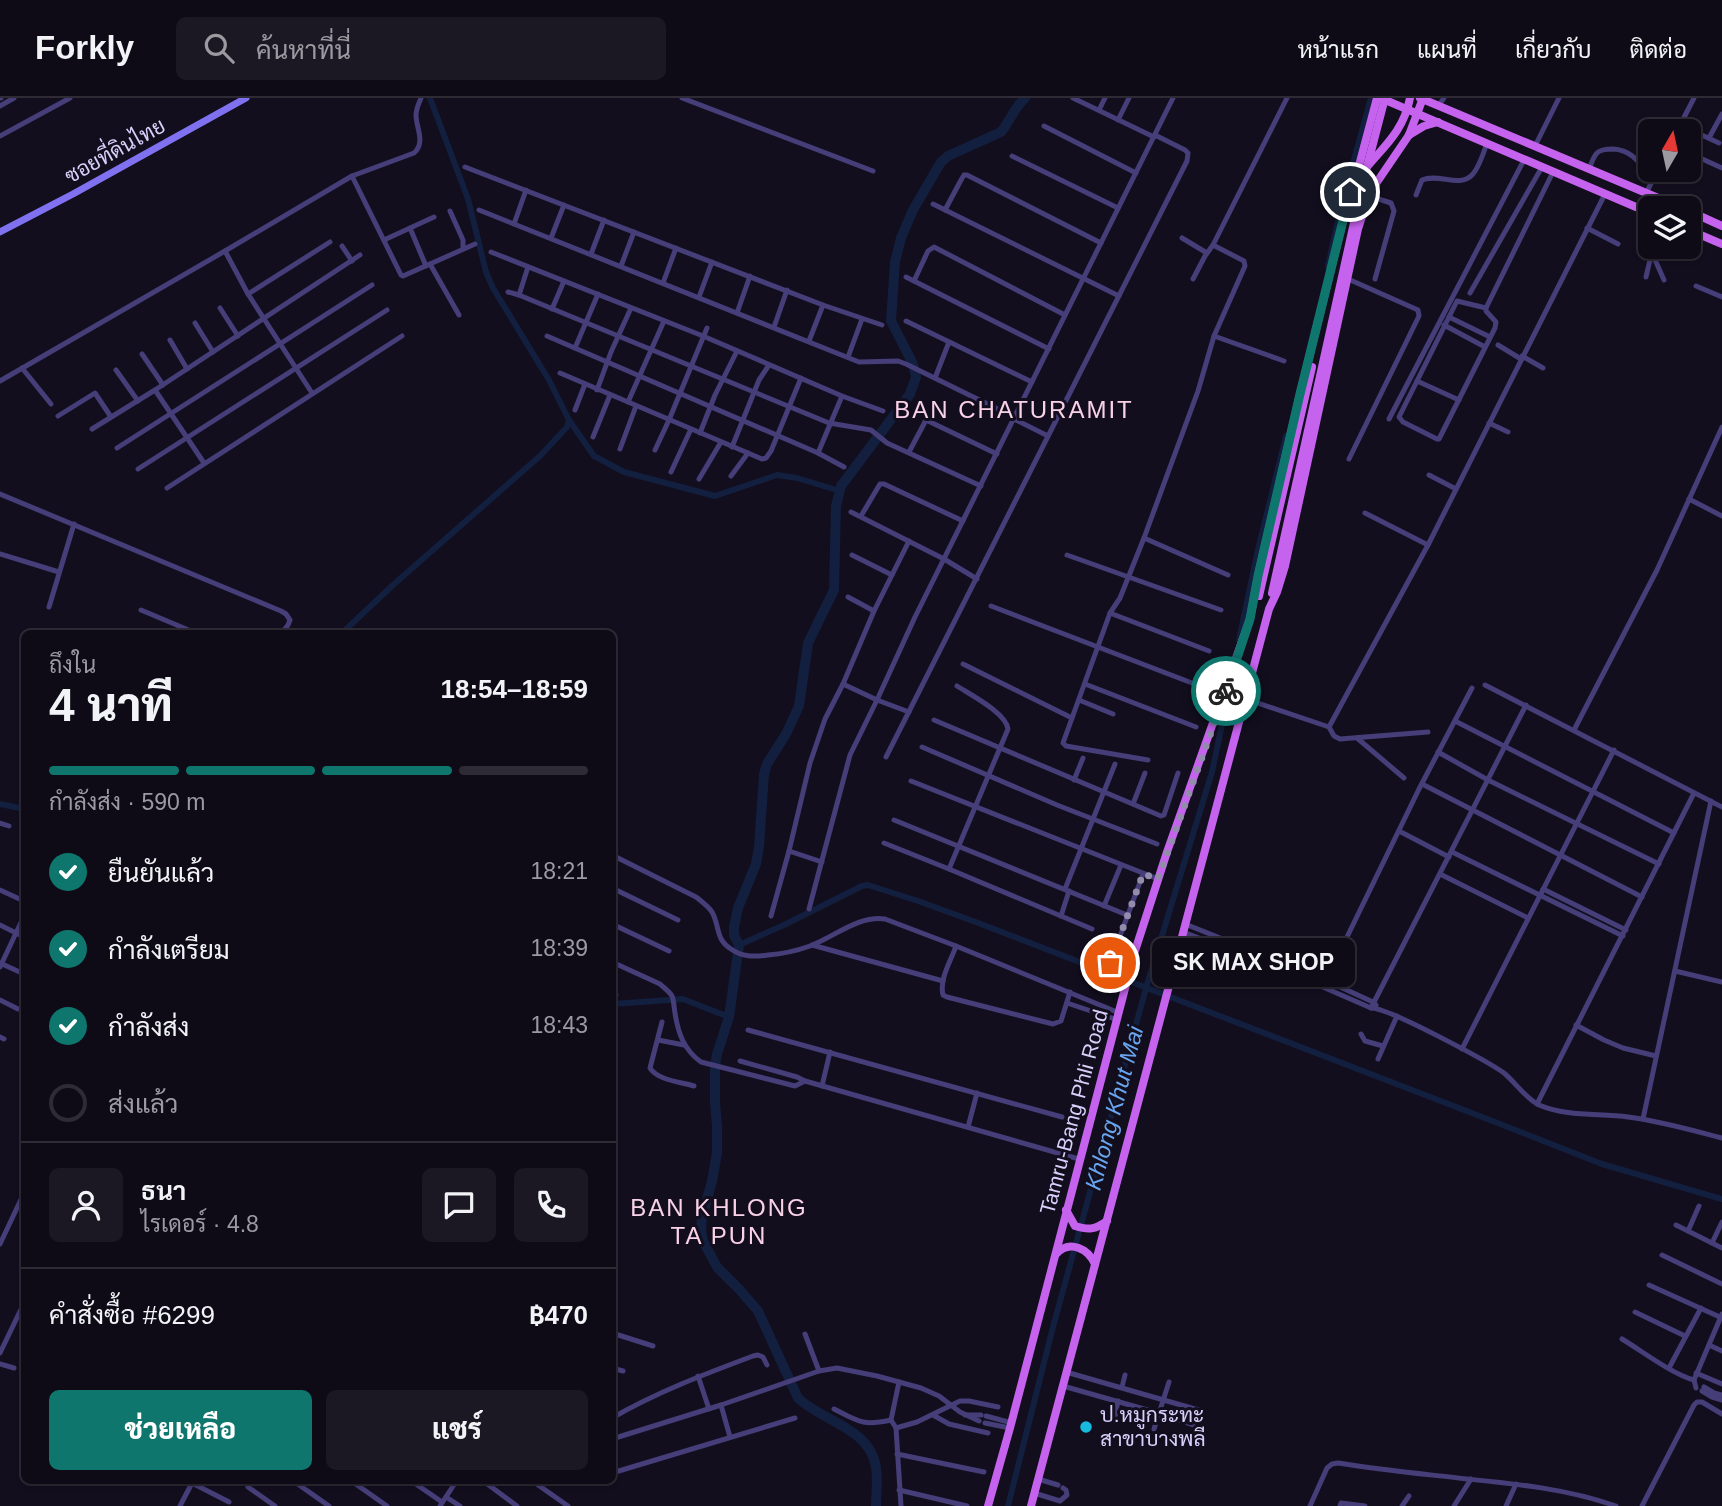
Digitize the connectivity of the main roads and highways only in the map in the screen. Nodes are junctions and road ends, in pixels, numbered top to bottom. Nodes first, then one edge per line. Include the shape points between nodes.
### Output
1 (1381, 98) edge
2 (1410, 98) edge
3 (1421, 98) edge
4 (1441, 99) edge
5 (1396, 105) junction
6 (1407, 110) junction
7 (1418, 114) junction
8 (1458, 114) junction
9 (1438, 122) junction
10 (1400, 126) junction
11 (1409, 135) junction
12 (1653, 196) edge
13 (1638, 208) edge
14 (1701, 216) edge
15 (1722, 226) edge
16 (1701, 235) edge
17 (1722, 244) edge
18 (1281, 566) junction
19 (1250, 619) junction
20 (1066, 1210) junction
21 (1107, 1221) junction
22 (1054, 1256) junction
23 (1095, 1264) junction
24 (988, 1506) edge
25 (1031, 1506) edge

1 - 5 main road
1 - 18 main road
1 - 19 main road via 1358,171 1263,582
2 - 6 main road, Tamru-Bang Phli Road
3 - 7 main road
3 - 8 main road
4 - 8 main road
5 - 6 main road
5 - 10 main road
6 - 7 main road
6 - 10 main road, Tamru-Bang Phli Road
7 - 9 main road
7 - 11 main road
8 - 12 main road
9 - 11 main road
9 - 13 main road
10 - 19 main road, Tamru-Bang Phli Road via 1357,179 1349,197
11 - 18 main road via 1369,196 1358,229
14 - 15 main road
16 - 17 main road
18 - 21 main road
19 - 20 main road, Tamru-Bang Phli Road via 1129,969
20 - 21 main road via 1075,1226 1085,1229
20 - 22 main road, Tamru-Bang Phli Road
21 - 23 main road
22 - 23 main road via 1066,1247 1075,1247 1086,1251
22 - 24 main road, Tamru-Bang Phli Road
23 - 25 main road

